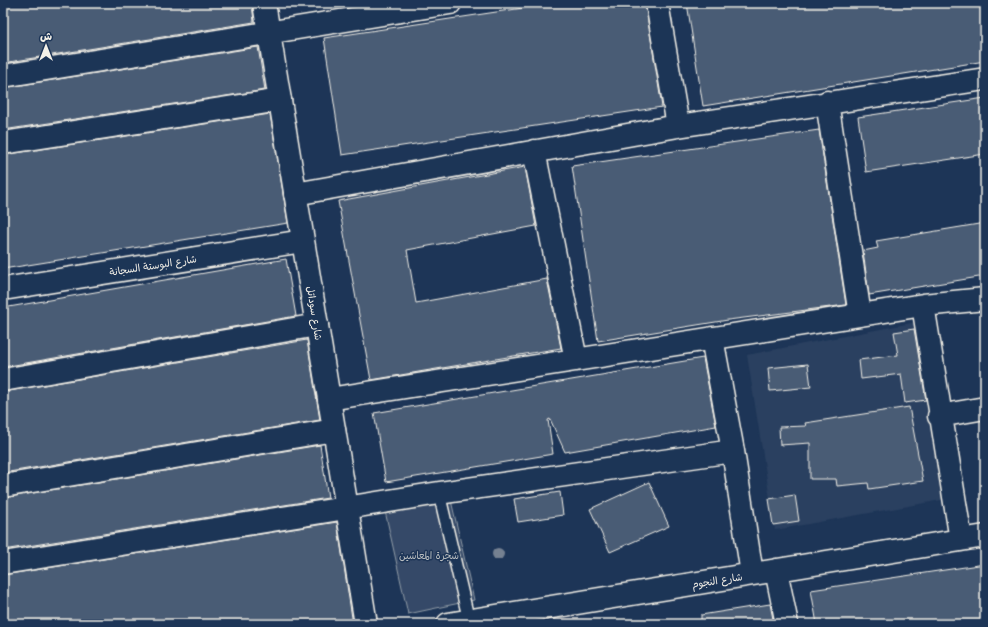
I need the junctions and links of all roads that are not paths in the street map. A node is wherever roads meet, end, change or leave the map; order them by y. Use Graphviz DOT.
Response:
graph roads {
  1 [pos="264,3"];
  2 [pos="450,3"];
  3 [pos="657,3"];
  4 [pos="269,33"];
  5 [pos="3,76"];
  6 [pos="985,79"];
  7 [pos="280,100"];
  8 [pos="827,102"];
  9 [pos="678,126"];
  10 [pos="3,143"];
  11 [pos="534,151"];
  12 [pos="295,194"];
  13 [pos="303,241"];
  14 [pos="3,289"];
  15 [pos="985,299"];
  16 [pos="923,305"];
  17 [pos="860,315"];
  18 [pos="317,325"];
  19 [pos="712,338"];
  20 [pos="576,360"];
  21 [pos="3,380"];
  22 [pos="329,399"];
  23 [pos="985,408"];
  24 [pos="940,416"];
  25 [pos="334,430"];
  26 [pos="733,451"];
  27 [pos="3,486"];
  28 [pos="439,493"];
  29 [pos="347,508"];
  30 [pos="985,536"];
  31 [pos="961,540"];
  32 [pos="3,563"];
  33 [pos="776,570"];
  34 [pos="752,574"];
  35 [pos="469,620"];
  36 [pos="366,624"];
  37 [pos="448,624"];
  38 [pos="787,624"];
  1 -- 4 [label="street, شارع سوداتل"];
  2 -- 4 [label="street"];
  3 -- 9 [label="street"];
  4 -- 5 [label="street"];
  4 -- 7 [label="street, شارع سوداتل"];
  6 -- 8 [label="street"];
  7 -- 10 [label="street"];
  7 -- 12 [label="street, شارع سوداتل"];
  8 -- 9 [label="street"];
  8 -- 17 [label="street"];
  9 -- 11 [label="street"];
  11 -- 12 [label="street"];
  11 -- 20 [label="street"];
  12 -- 13 [label="street, شارع سوداتل"];
  13 -- 14 [label="street, شارع البوستة السجانة"];
  13 -- 18 [label="street, شارع سوداتل"];
  15 -- 16 [label="street"];
  16 -- 17 [label="street"];
  16 -- 24 [label="street"];
  17 -- 19 [label="street"];
  18 -- 21 [label="street"];
  18 -- 22 [label="street, شارع سوداتل"];
  19 -- 20 [label="street"];
  19 -- 26 [label="street"];
  20 -- 22 [label="street"];
  22 -- 25 [label="street, شارع سوداتل"];
  23 -- 24 [label="street"];
  24 -- 31 [label="street"];
  25 -- 27 [label="street"];
  25 -- 29 [label="street, شارع سوداتل"];
  26 -- 28 [label="street"];
  26 -- 34 [label="street"];
  28 -- 29 [label="street"];
  28 -- 35 [label="lane"];
  29 -- 32 [label="street"];
  29 -- 36 [label="street, شارع سوداتل"];
  30 -- 31 [label="street, شارع النجوم"];
  31 -- 33 [label="street, شارع النجوم"];
  33 -- 34 [label="street, شارع النجوم"];
  33 -- 38 [label="street"];
  34 -- 35 [label="street, شارع النجوم"];
  35 -- 37 [label="street, شارع النجوم"];
}
